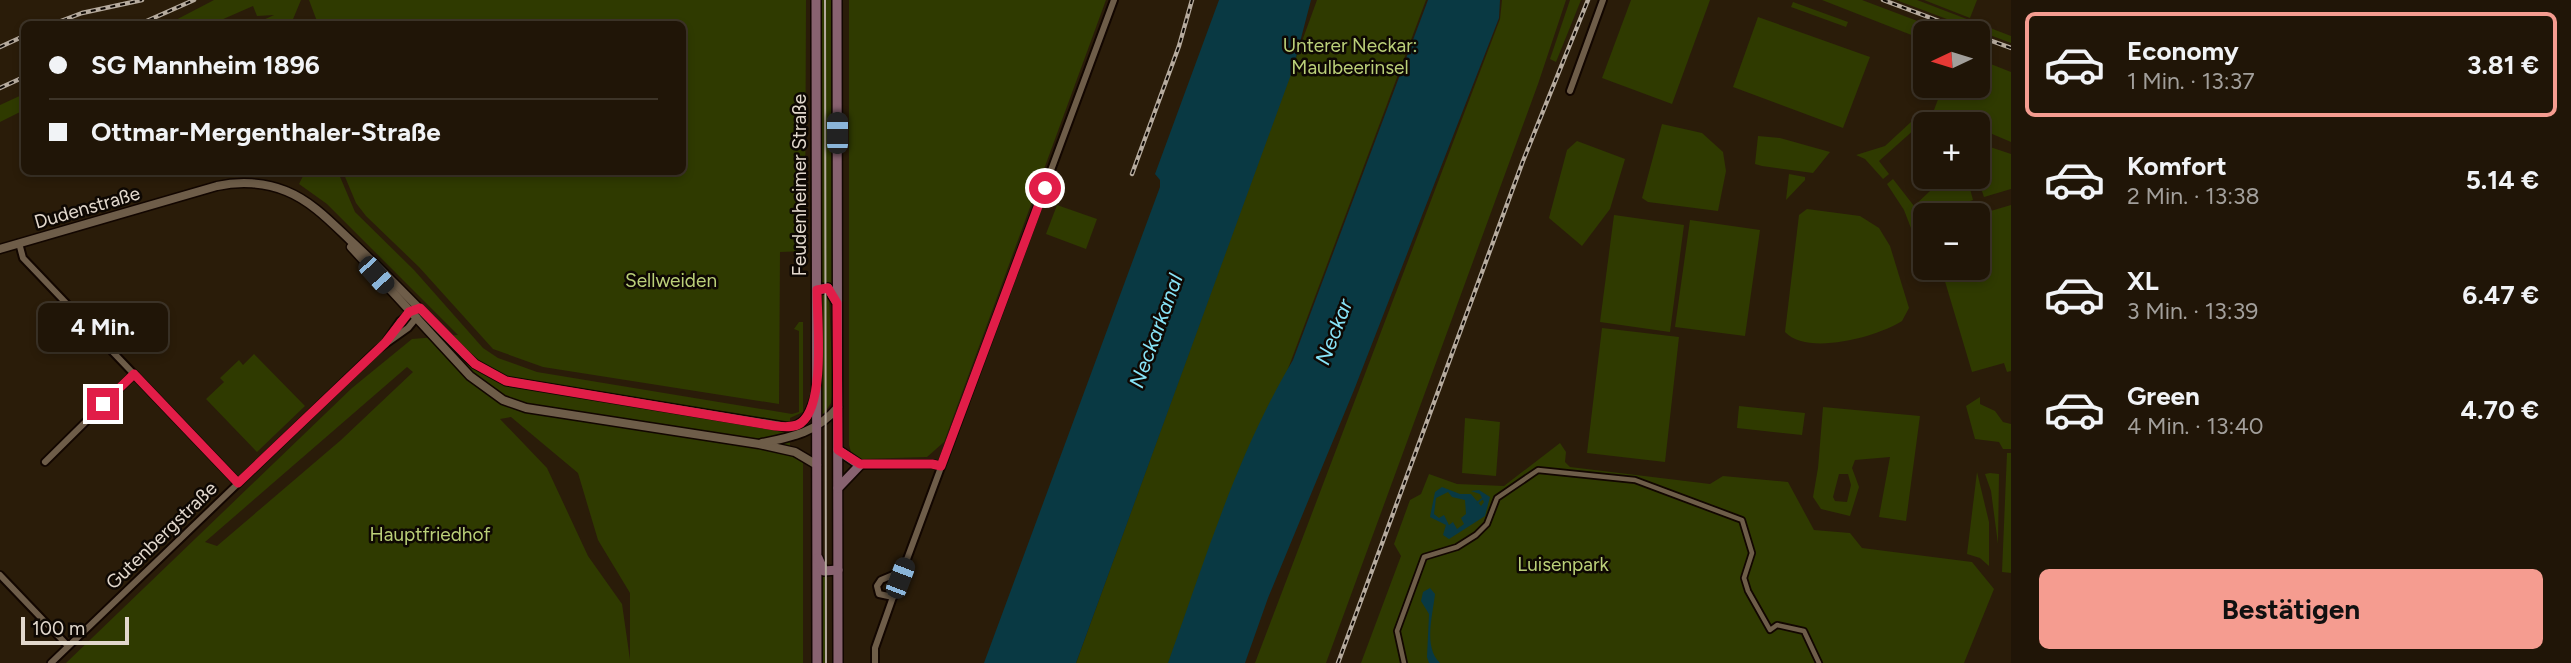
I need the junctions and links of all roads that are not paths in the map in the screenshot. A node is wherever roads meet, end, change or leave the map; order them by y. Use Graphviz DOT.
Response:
graph roads {
  1 [pos="816,0"];
  2 [pos="837,0"];
  3 [pos="1114,0"];
  4 [pos="1603,0"];
  5 [pos="1570,91"];
  6 [pos="336,227"];
  7 [pos="19,243"];
  8 [pos="0,249"];
  9 [pos="817,290"];
  10 [pos="837,303"];
  11 [pos="420,308"];
  12 [pos="409,312"];
  13 [pos="416,320"];
  14 [pos="385,343"];
  15 [pos="134,374"];
  16 [pos="817,391"];
  17 [pos="838,407"];
  18 [pos="817,427"];
  19 [pos="759,444"];
  20 [pos="838,450"];
  21 [pos="45,462"];
  22 [pos="860,464"];
  23 [pos="817,465"];
  24 [pos="941,466"];
  25 [pos="238,483"];
  26 [pos="838,488"];
  27 [pos="817,557"];
  28 [pos="838,570"];
  29 [pos="0,575"];
  30 [pos="900,578"];
  31 [pos="892,597"];
  32 [pos="68,646"];
  33 [pos="51,663"];
  34 [pos="817,663"];
  35 [pos="838,663"];
  36 [pos="875,663"];
  37 [pos="1404,663"];
  38 [pos="1819,663"];
  1 -- 9 [label="main road, Feudenheimer Straße"];
  2 -- 10 [label="main road, Feudenheimer Straße"];
  3 -- 24 [label="street"];
  4 -- 5 [label="street"];
  6 -- 7 [label="street, Dudenstraße"];
  6 -- 11 [label="street, Dudenstraße"];
  6 -- 12 [label="street, Dudenstraße"];
  7 -- 8 [label="street, Dudenstraße"];
  7 -- 15 [label="street"];
  9 -- 10 [label="main road"];
  9 -- 16 [label="main road, Feudenheimer Straße"];
  10 -- 17 [label="main road, Feudenheimer Straße"];
  11 -- 12 [label="street"];
  11 -- 13 [label="street"];
  11 -- 16 [label="street, Dudenstraße"];
  12 -- 13 [label="street, Dudenstraße"];
  12 -- 14 [label="street, Gutenbergstraße"];
  13 -- 14 [label="street, Gutenbergstraße"];
  13 -- 19 [label="street, Dudenstraße"];
  14 -- 25 [label="street, Gutenbergstraße"];
  15 -- 21 [label="street"];
  15 -- 25 [label="street"];
  16 -- 18 [label="main road, Feudenheimer Straße"];
  17 -- 18 [label="street"];
  17 -- 20 [label="main road, Feudenheimer Straße"];
  18 -- 19 [label="street, Dudenstraße"];
  18 -- 23 [label="main road, Feudenheimer Straße"];
  19 -- 23 [label="street, Dudenstraße"];
  20 -- 22 [label="main road"];
  20 -- 26 [label="main road, Feudenheimer Straße"];
  22 -- 24 [label="street"];
  22 -- 26 [label="main road"];
  23 -- 27 [label="main road, Feudenheimer Straße"];
  24 -- 30 [label="street"];
  25 -- 32 [label="street, Gutenbergstraße"];
  26 -- 28 [label="main road, Feudenheimer Straße"];
  27 -- 28 [label="main road"];
  27 -- 34 [label="main road, Feudenheimer Straße"];
  28 -- 35 [label="main road, Feudenheimer Straße"];
  29 -- 32 [label="street"];
  30 -- 31 [label="street"];
  30 -- 31 [label="street"];
  31 -- 36 [label="street"];
  32 -- 33 [label="street, Gutenbergstraße"];
  37 -- 38 [label="street"];
}
